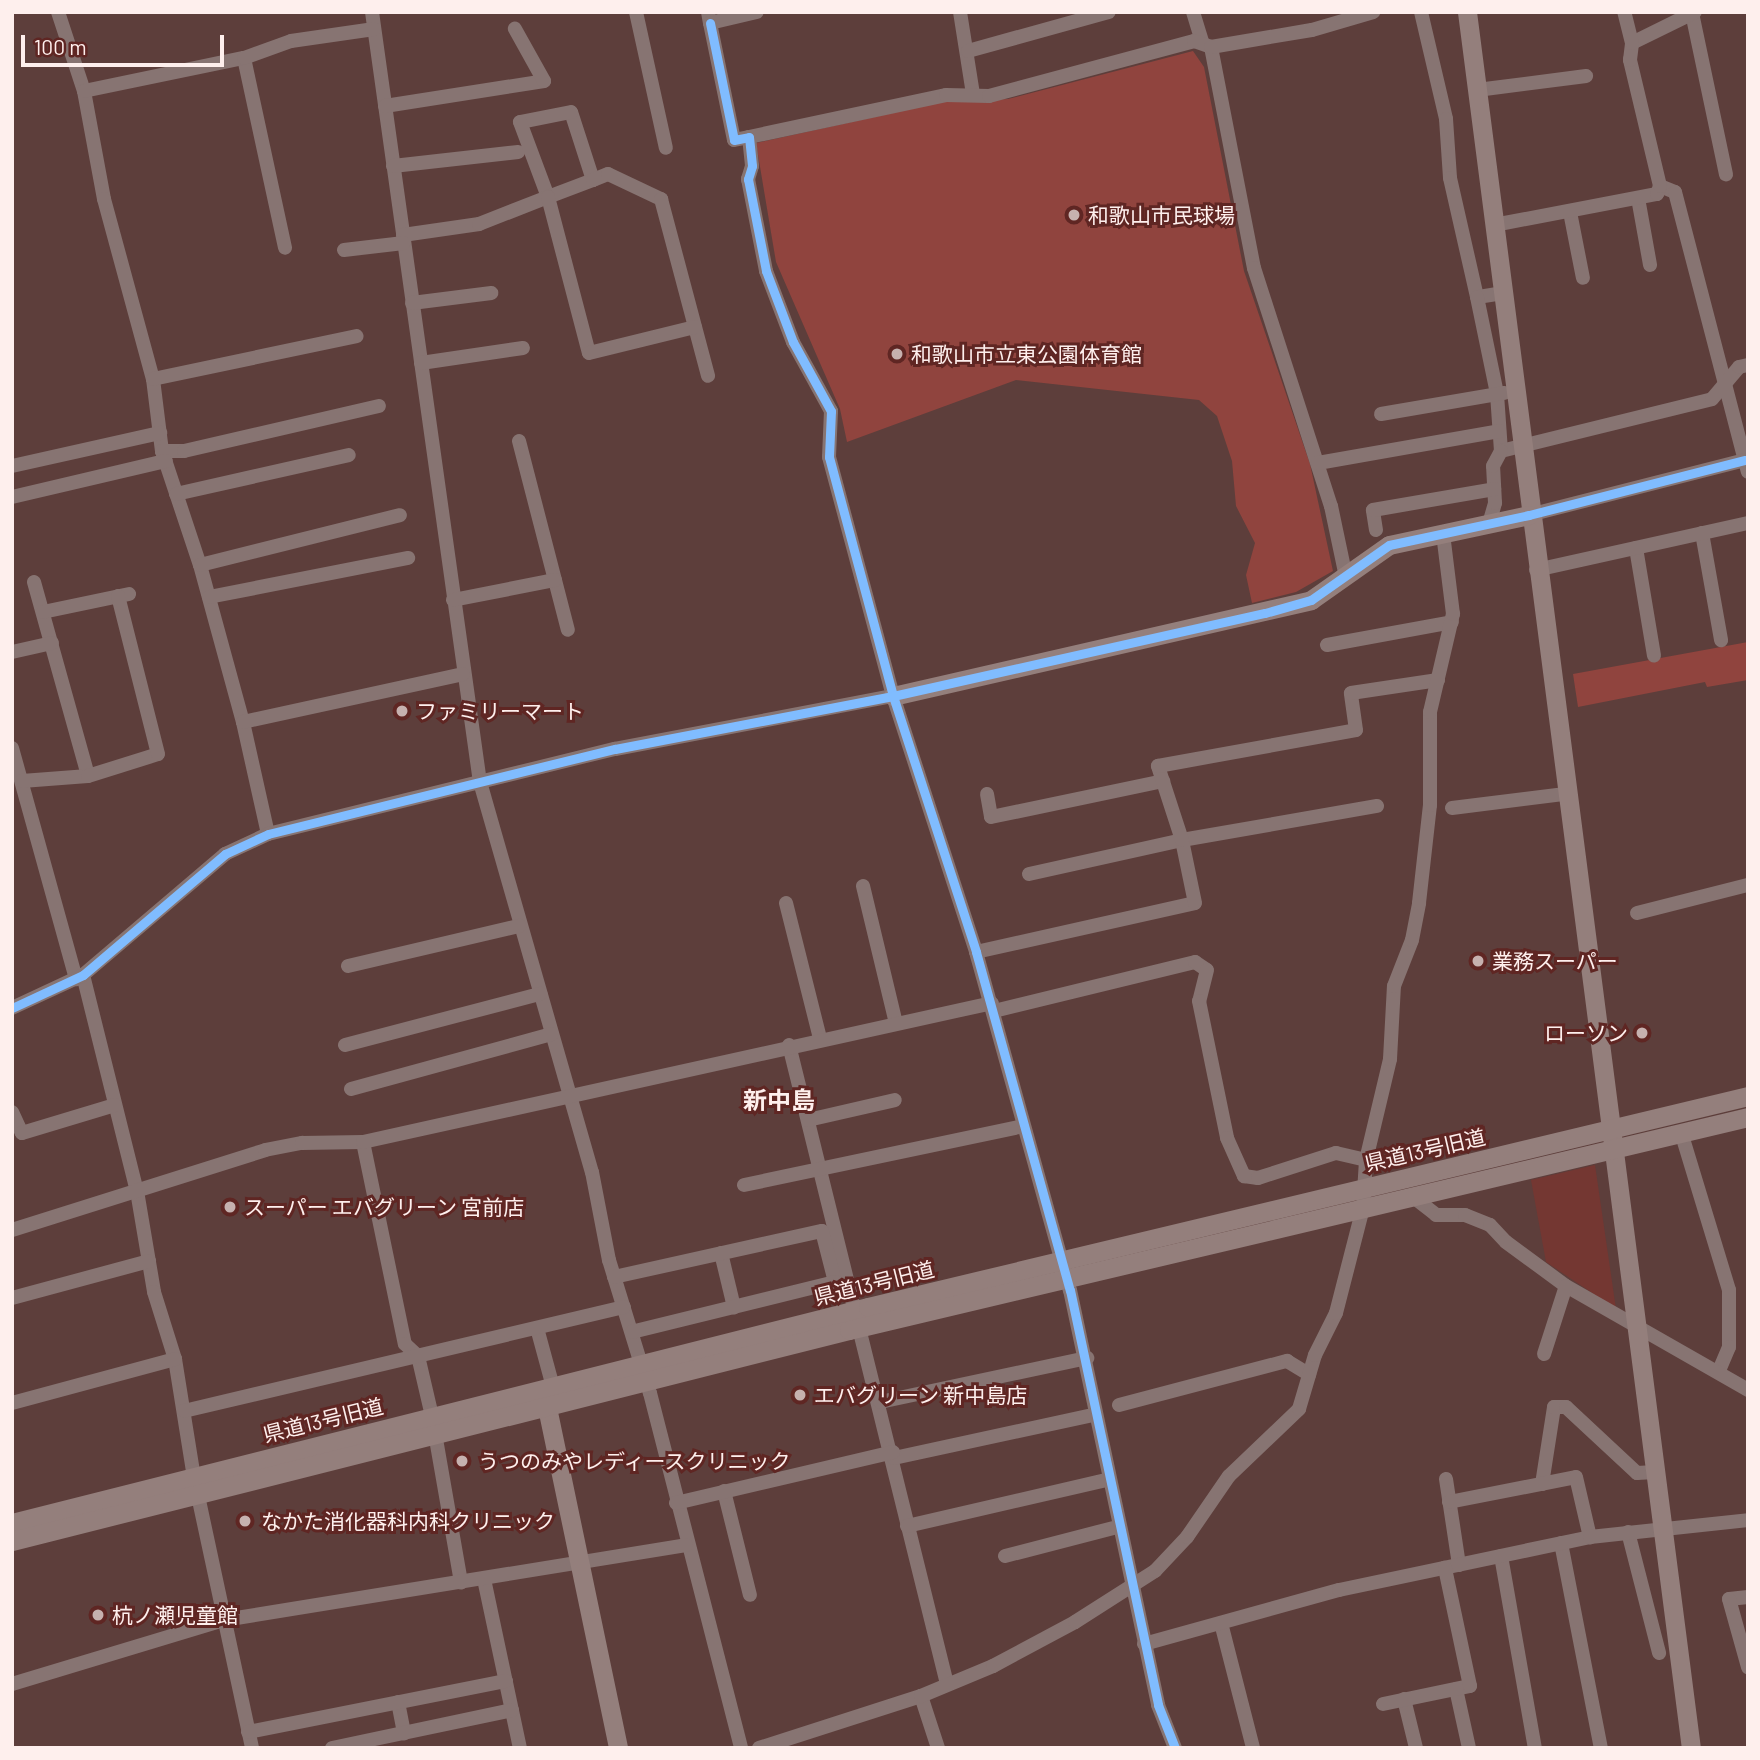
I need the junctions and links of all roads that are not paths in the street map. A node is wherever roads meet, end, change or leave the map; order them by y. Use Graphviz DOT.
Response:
graph roads {
  1 [pos="58,12"];
  2 [pos="372,12"];
  3 [pos="636,12"];
  4 [pos="757,12"];
  5 [pos="960,12"];
  6 [pos="1109,12"];
  7 [pos="1193,12"];
  8 [pos="1373,12"];
  9 [pos="1421,12"];
  10 [pos="1467,12"];
  11 [pos="1623,12"];
  12 [pos="1694,13"];
  13 [pos="709,18"];
  14 [pos="374,29"];
  15 [pos="515,29"];
  16 [pos="1632,43"];
  17 [pos="1207,45"];
  18 [pos="968,51"];
  19 [pos="244,58"];
  20 [pos="1586,76"];
  21 [pos="84,90"];
  22 [pos="1477,90"];
  23 [pos="973,94"];
  24 [pos="385,106"];
  25 [pos="749,137"];
  26 [pos="666,148"];
  27 [pos="518,152"];
  28 [pos="393,166"];
  29 [pos="1726,174"];
  30 [pos="593,180"];
  31 [pos="1660,186"];
  32 [pos="548,197"];
  33 [pos="1638,198"];
  34 [pos="1570,212"];
  35 [pos="1494,225"];
  36 [pos="404,239"];
  37 [pos="285,248"];
  38 [pos="344,250"];
  39 [pos="1650,265"];
  40 [pos="1583,278"];
  41 [pos="491,293"];
  42 [pos="1503,293"];
  43 [pos="1477,297"];
  44 [pos="412,303"];
  45 [pos="695,327"];
  46 [pos="357,336"];
  47 [pos="523,348"];
  48 [pos="421,363"];
  49 [pos="1748,365"];
  50 [pos="708,376"];
  51 [pos="153,379"];
  52 [pos="1726,387"];
  53 [pos="1506,393"];
  54 [pos="379,406"];
  55 [pos="1381,414"];
  56 [pos="1499,430"];
  57 [pos="160,433"];
  58 [pos="1743,434"];
  59 [pos="519,441"];
  60 [pos="1523,446"];
  61 [pos="1500,451"];
  62 [pos="349,455"];
  63 [pos="164,456"];
  64 [pos="1318,463"];
  65 [pos="12,466"];
  66 [pos="1746,466"];
  67 [pos="1494,489"];
  68 [pos="176,494"];
  69 [pos="12,497"];
  70 [pos="400,515"];
  71 [pos="1529,515"];
  72 [pos="1748,523"];
  73 [pos="1489,524"];
  74 [pos="1376,530"];
  75 [pos="1702,533"];
  76 [pos="1443,534"];
  77 [pos="1636,548"];
  78 [pos="408,558"];
  79 [pos="200,565"];
  80 [pos="1536,570"];
  81 [pos="1346,578"];
  82 [pos="555,580"];
  83 [pos="34,582"];
  84 [pos="209,597"];
  85 [pos="453,600"];
  86 [pos="43,612"];
  87 [pos="1452,622"];
  88 [pos="568,630"];
  89 [pos="1721,640"];
  90 [pos="52,643"];
  91 [pos="1327,645"];
  92 [pos="12,652"];
  93 [pos="1654,655"];
  94 [pos="463,674"];
  95 [pos="1438,680"];
  96 [pos="893,695"];
  97 [pos="243,722"];
  98 [pos="12,748"];
  99 [pos="88,776"];
  100 [pos="22,781"];
  101 [pos="1163,781"];
  102 [pos="480,782"];
  103 [pos="987,794"];
  104 [pos="1565,794"];
  105 [pos="1377,806"];
  106 [pos="1451,808"];
  107 [pos="268,834"];
  108 [pos="1182,840"];
  109 [pos="1029,874"];
  110 [pos="1748,885"];
  111 [pos="863,886"];
  112 [pos="786,903"];
  113 [pos="1637,913"];
  114 [pos="519,926"];
  115 [pos="976,952"];
  116 [pos="348,966"];
  117 [pos="79,977"];
  118 [pos="540,994"];
  119 [pos="993,1007"];
  120 [pos="12,1008"];
  121 [pos="896,1023"];
  122 [pos="552,1034"];
  123 [pos="820,1038"];
  124 [pos="345,1045"];
  125 [pos="789,1045"];
  126 [pos="351,1089"];
  127 [pos="568,1096"];
  128 [pos="1748,1096"];
  129 [pos="895,1100"];
  130 [pos="115,1105"];
  131 [pos="12,1112"];
  132 [pos="1748,1117"];
  133 [pos="808,1120"];
  134 [pos="1023,1126"];
  135 [pos="1681,1132"];
  136 [pos="17,1134"];
  137 [pos="1610,1139"];
  138 [pos="363,1142"];
  139 [pos="1366,1160"];
  140 [pos="821,1170"];
  141 [pos="744,1185"];
  142 [pos="1367,1188"];
  143 [pos="137,1191"];
  144 [pos="1412,1196"];
  145 [pos="1363,1208"];
  146 [pos="12,1230"];
  147 [pos="721,1253"];
  148 [pos="149,1261"];
  149 [pos="1064,1270"];
  150 [pos="614,1277"];
  151 [pos="1566,1286"];
  152 [pos="12,1298"];
  153 [pos="624,1307"];
  154 [pos="734,1307"];
  155 [pos="860,1319"];
  156 [pos="537,1328"];
  157 [pos="1637,1329"];
  158 [pos="632,1332"];
  159 [pos="1544,1354"];
  160 [pos="418,1356"];
  161 [pos="1087,1358"];
  162 [pos="175,1359"];
  163 [pos="1719,1371"];
  164 [pos="644,1373"];
  165 [pos="1309,1374"];
  166 [pos="1748,1390"];
  167 [pos="547,1394"];
  168 [pos="880,1402"];
  169 [pos="12,1403"];
  170 [pos="1119,1405"];
  171 [pos="184,1411"];
  172 [pos="1093,1415"];
  173 [pos="434,1425"];
  174 [pos="894,1455"];
  175 [pos="1655,1472"];
  176 [pos="1446,1479"];
  177 [pos="1107,1480"];
  178 [pos="1542,1483"];
  179 [pos="196,1486"];
  180 [pos="724,1491"];
  181 [pos="1449,1502"];
  182 [pos="676,1503"];
  183 [pos="1748,1520"];
  184 [pos="12,1523"];
  185 [pos="906,1526"];
  186 [pos="1117,1527"];
  187 [pos="1662,1528"];
  188 [pos="1628,1532"];
  189 [pos="1590,1537"];
  190 [pos="12,1541"];
  191 [pos="1561,1543"];
  192 [pos="686,1545"];
  193 [pos="1005,1556"];
  194 [pos="1501,1556"];
  195 [pos="577,1562"];
  196 [pos="1452,1566"];
  197 [pos="484,1579"];
  198 [pos="461,1583"];
  199 [pos="1132,1585"];
  200 [pos="750,1595"];
  201 [pos="1748,1597"];
  202 [pos="224,1620"];
  203 [pos="1220,1623"];
  204 [pos="1144,1644"];
  205 [pos="1659,1653"];
  206 [pos="1748,1667"];
  207 [pos="506,1681"];
  208 [pos="12,1684"];
  209 [pos="947,1684"];
  210 [pos="1456,1689"];
  211 [pos="921,1696"];
  212 [pos="1404,1699"];
  213 [pos="398,1702"];
  214 [pos="1383,1704"];
  215 [pos="512,1710"];
  216 [pos="248,1732"];
  217 [pos="404,1733"];
  218 [pos="252,1748"];
  219 [pos="331,1748"];
  220 [pos="520,1748"];
  221 [pos="618,1748"];
  222 [pos="741,1748"];
  223 [pos="759,1748"];
  224 [pos="938,1748"];
  225 [pos="1175,1748"];
  226 [pos="1253,1748"];
  227 [pos="1416,1748"];
  228 [pos="1469,1748"];
  229 [pos="1535,1748"];
  230 [pos="1601,1748"];
  231 [pos="1690,1748"];
  1 -- 21 [label="street"];
  2 -- 14 [label="street"];
  3 -- 26 [label="street"];
  4 -- 13 [label="street"];
  5 -- 18 [label="street"];
  6 -- 18 [label="street"];
  7 -- 17 [label="street"];
  8 -- 17 [label="street"];
  9 -- 43 [label="street"];
  10 -- 22 [label="street"];
  11 -- 16 [label="street"];
  12 -- 16 [label="street"];
  12 -- 29 [label="street"];
  13 -- 25 [label="street"];
  14 -- 19 [label="street"];
  14 -- 24 [label="street"];
  15 -- 24 [label="street"];
  16 -- 31 [label="street"];
  17 -- 23 [label="street"];
  17 -- 64 [label="street"];
  18 -- 23 [label="street"];
  19 -- 21 [label="street"];
  19 -- 37 [label="street"];
  20 -- 22 [label="street"];
  21 -- 51 [label="street"];
  22 -- 35 [label="street"];
  23 -- 25 [label="street"];
  24 -- 28 [label="street"];
  25 -- 96 [label="street"];
  27 -- 28 [label="street"];
  28 -- 36 [label="street"];
  30 -- 32 [label="street"];
  30 -- 32 [label="street"];
  30 -- 45 [label="street"];
  31 -- 33 [label="street"];
  31 -- 52 [label="street"];
  32 -- 36 [label="street"];
  32 -- 45 [label="street"];
  33 -- 34 [label="street"];
  33 -- 39 [label="street"];
  34 -- 35 [label="street"];
  34 -- 40 [label="street"];
  35 -- 42 [label="street"];
  36 -- 38 [label="street"];
  36 -- 44 [label="street"];
  41 -- 44 [label="street"];
  42 -- 43 [label="street"];
  42 -- 53 [label="street"];
  43 -- 53 [label="street"];
  44 -- 48 [label="street"];
  45 -- 50 [label="street"];
  46 -- 51 [label="street"];
  47 -- 48 [label="street"];
  48 -- 85 [label="street"];
  49 -- 52 [label="street"];
  51 -- 57 [label="street"];
  52 -- 58 [label="street"];
  52 -- 60 [label="street"];
  53 -- 55 [label="street"];
  53 -- 56 [label="street"];
  53 -- 60 [label="street"];
  54 -- 63 [label="street"];
  56 -- 61 [label="street"];
  56 -- 64 [label="street"];
  57 -- 63 [label="street"];
  57 -- 65 [label="street"];
  58 -- 66 [label="street"];
  59 -- 82 [label="street"];
  60 -- 61 [label="street"];
  60 -- 71 [label="street"];
  61 -- 67 [label="street"];
  62 -- 68 [label="street"];
  63 -- 68 [label="street"];
  63 -- 69 [label="street"];
  64 -- 81 [label="street"];
  66 -- 71 [label="street"];
  67 -- 73 [label="street"];
  67 -- 74 [label="street"];
  68 -- 79 [label="street"];
  70 -- 79 [label="street"];
  71 -- 73 [label="street"];
  71 -- 80 [label="street"];
  72 -- 75 [label="street"];
  73 -- 76 [label="street"];
  75 -- 77 [label="street"];
  75 -- 89 [label="street"];
  76 -- 81 [label="street"];
  76 -- 87 [label="street"];
  77 -- 80 [label="street"];
  77 -- 93 [label="street"];
  78 -- 84 [label="street"];
  79 -- 84 [label="street"];
  80 -- 104 [label="street"];
  81 -- 96 [label="street"];
  82 -- 85 [label="street"];
  82 -- 88 [label="street"];
  83 -- 86 [label="street"];
  84 -- 97 [label="street"];
  85 -- 94 [label="street"];
  86 -- 90 [label="street"];
  86 -- 99 [label="street"];
  87 -- 91 [label="street"];
  87 -- 95 [label="street"];
  90 -- 92 [label="street"];
  90 -- 99 [label="street"];
  94 -- 97 [label="street"];
  94 -- 102 [label="street"];
  95 -- 101 [label="street"];
  95 -- 139 [label="street"];
  96 -- 102 [label="street"];
  96 -- 115 [label="street"];
  97 -- 107 [label="street"];
  98 -- 100 [label="street"];
  99 -- 100 [label="street"];
  100 -- 117 [label="street"];
  101 -- 103 [label="street"];
  101 -- 108 [label="street"];
  102 -- 107 [label="street"];
  102 -- 114 [label="street"];
  104 -- 106 [label="street"];
  104 -- 137 [label="street"];
  105 -- 108 [label="street"];
  107 -- 117 [label="street"];
  108 -- 109 [label="street"];
  108 -- 115 [label="street"];
  110 -- 113 [label="street"];
  111 -- 121 [label="street"];
  112 -- 123 [label="street"];
  114 -- 116 [label="street"];
  114 -- 118 [label="street"];
  115 -- 119 [label="street"];
  117 -- 120 [label="street"];
  117 -- 130 [label="street"];
  118 -- 122 [label="street"];
  118 -- 124 [label="street"];
  119 -- 121 [label="street"];
  119 -- 134 [label="street"];
  119 -- 139 [label="street"];
  121 -- 123 [label="street"];
  122 -- 126 [label="street"];
  122 -- 127 [label="street"];
  123 -- 125 [label="street"];
  125 -- 127 [label="street"];
  125 -- 133 [label="street"];
  127 -- 138 [label="street"];
  127 -- 150 [label="street"];
  128 -- 137 [label="street, 県道13号旧道"];
  129 -- 133 [label="street"];
  130 -- 136 [label="street"];
  130 -- 143 [label="street"];
  131 -- 136 [label="street"];
  132 -- 135 [label="street, 県道13号旧道"];
  133 -- 140 [label="street"];
  134 -- 140 [label="street"];
  134 -- 149 [label="street"];
  135 -- 137 [label="street, 県道13号旧道"];
  135 -- 163 [label="street"];
  137 -- 142 [label="street, 県道13号旧道"];
  137 -- 144 [label="street, 県道13号旧道"];
  137 -- 157 [label="street"];
  138 -- 143 [label="street"];
  138 -- 160 [label="street"];
  139 -- 142 [label="street"];
  140 -- 141 [label="street"];
  140 -- 155 [label="street"];
  142 -- 145 [label="street"];
  142 -- 149 [label="street, 県道13号旧道"];
  143 -- 146 [label="street"];
  143 -- 148 [label="street"];
  144 -- 145 [label="street, 県道13号旧道"];
  144 -- 151 [label="street"];
  145 -- 149 [label="street, 県道13号旧道"];
  145 -- 165 [label="street"];
  147 -- 150 [label="street"];
  147 -- 154 [label="street"];
  147 -- 154 [label="street"];
  148 -- 152 [label="street"];
  148 -- 162 [label="street"];
  149 -- 155 [label="street, 県道13号旧道"];
  149 -- 161 [label="street"];
  150 -- 153 [label="street"];
  151 -- 157 [label="street"];
  151 -- 159 [label="street"];
  153 -- 156 [label="street"];
  153 -- 158 [label="street"];
  154 -- 158 [label="street"];
  155 -- 164 [label="street, 県道13号旧道"];
  155 -- 168 [label="street"];
  156 -- 160 [label="street"];
  156 -- 167 [label="street"];
  157 -- 163 [label="street"];
  157 -- 175 [label="street"];
  158 -- 164 [label="street"];
  160 -- 171 [label="street"];
  160 -- 173 [label="street"];
  161 -- 168 [label="street"];
  161 -- 172 [label="street"];
  162 -- 169 [label="street"];
  162 -- 171 [label="street"];
  163 -- 166 [label="street"];
  164 -- 167 [label="street, 県道13号旧道"];
  164 -- 182 [label="street"];
  165 -- 170 [label="street"];
  165 -- 199 [label="street"];
  167 -- 173 [label="street, 県道13号旧道"];
  167 -- 195 [label="street"];
  168 -- 174 [label="street"];
  171 -- 179 [label="street"];
  172 -- 174 [label="street"];
  172 -- 177 [label="street"];
  173 -- 179 [label="street, 県道13号旧道"];
  173 -- 198 [label="street"];
  174 -- 180 [label="street"];
  174 -- 185 [label="street"];
  175 -- 178 [label="street"];
  175 -- 187 [label="street"];
  176 -- 181 [label="street"];
  177 -- 185 [label="street"];
  177 -- 186 [label="street"];
  178 -- 181 [label="street"];
  178 -- 189 [label="street"];
  179 -- 184 [label="street, 県道13号旧道"];
  179 -- 190 [label="street, 県道13号旧道"];
  179 -- 202 [label="street"];
  180 -- 182 [label="street"];
  180 -- 200 [label="street"];
  181 -- 196 [label="street"];
  182 -- 192 [label="street"];
  183 -- 187 [label="street"];
  185 -- 209 [label="street"];
  186 -- 193 [label="street"];
  186 -- 199 [label="street"];
  187 -- 188 [label="street"];
  187 -- 231 [label="street"];
  188 -- 189 [label="street"];
  188 -- 205 [label="street"];
  189 -- 191 [label="street"];
  191 -- 194 [label="street"];
  191 -- 230 [label="street"];
  192 -- 195 [label="street"];
  192 -- 222 [label="street"];
  194 -- 196 [label="street"];
  194 -- 229 [label="street"];
  195 -- 197 [label="street"];
  195 -- 221 [label="street"];
  196 -- 203 [label="street"];
  196 -- 210 [label="street"];
  197 -- 198 [label="street"];
  197 -- 207 [label="street"];
  198 -- 202 [label="street"];
  199 -- 204 [label="street"];
  199 -- 209 [label="street"];
  201 -- 206 [label="street"];
  202 -- 208 [label="street"];
  202 -- 216 [label="street"];
  203 -- 204 [label="street"];
  203 -- 226 [label="street"];
  204 -- 225 [label="street"];
  207 -- 213 [label="street"];
  207 -- 215 [label="street"];
  209 -- 211 [label="street"];
  210 -- 212 [label="street"];
  210 -- 228 [label="street"];
  211 -- 223 [label="street"];
  211 -- 224 [label="street"];
  212 -- 214 [label="street"];
  212 -- 227 [label="street"];
  213 -- 216 [label="street"];
  213 -- 217 [label="street"];
  215 -- 217 [label="street"];
  215 -- 220 [label="street"];
  216 -- 218 [label="street"];
  217 -- 219 [label="street"];
}
